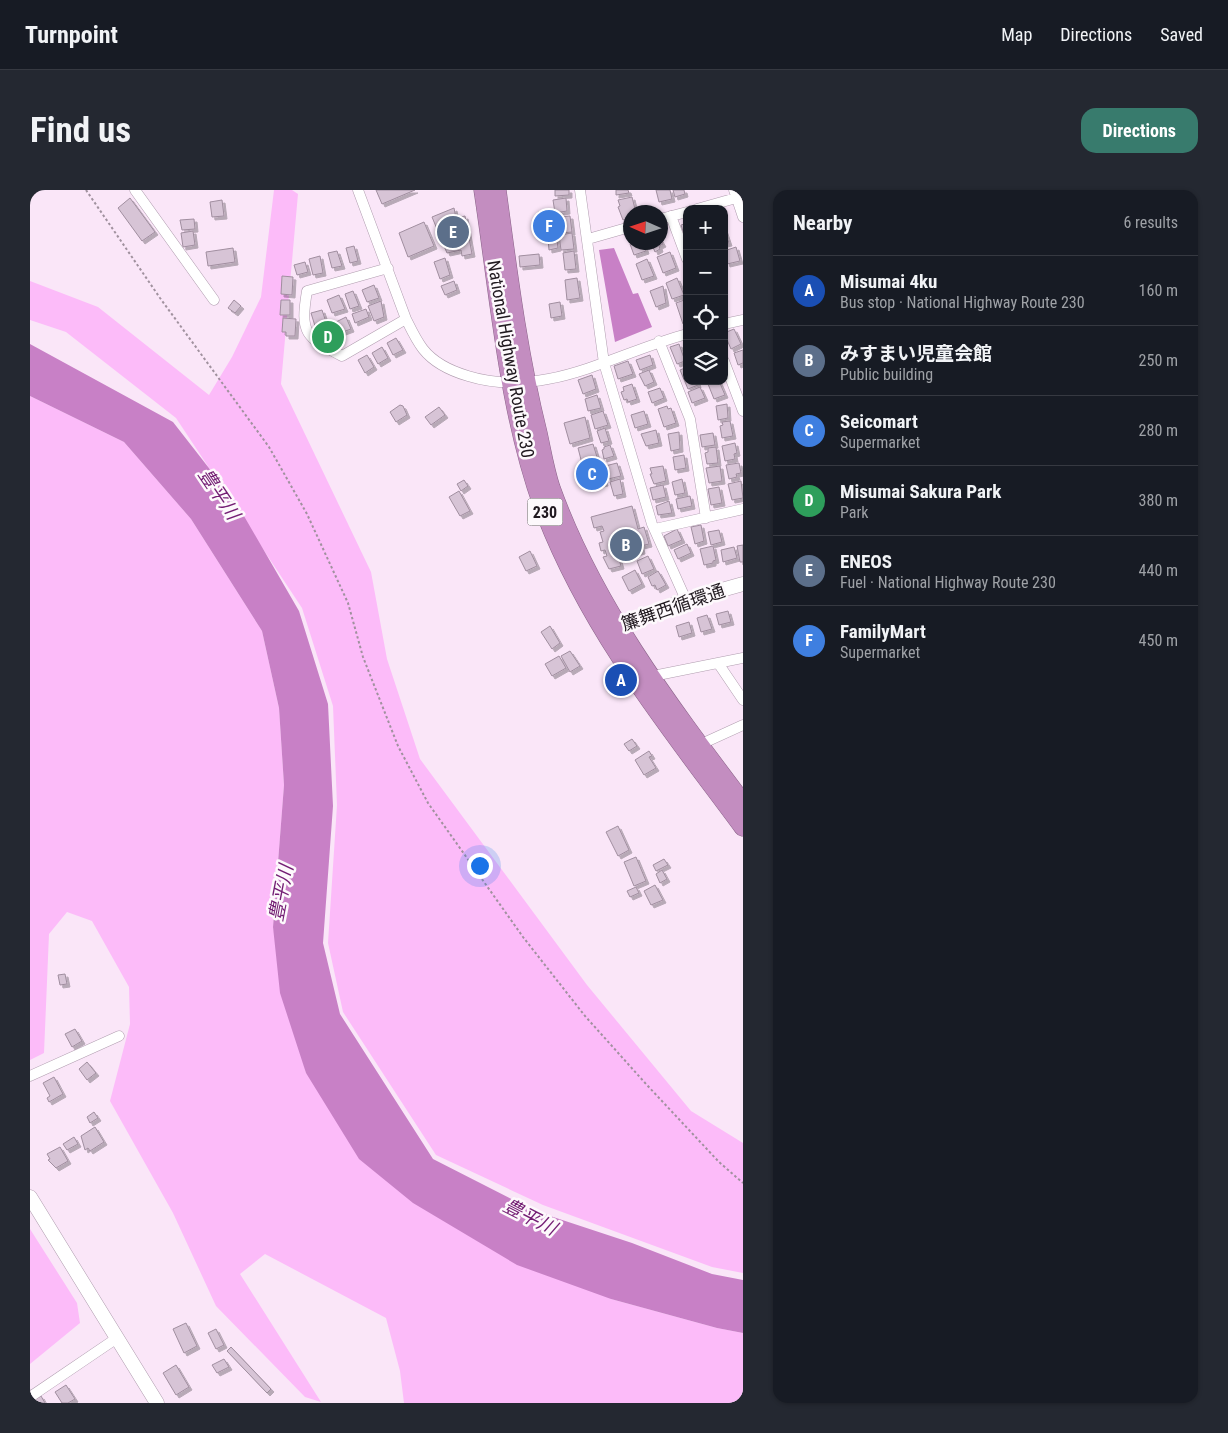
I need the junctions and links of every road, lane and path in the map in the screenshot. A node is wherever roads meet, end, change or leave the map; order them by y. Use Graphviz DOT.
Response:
graph roads {
  1 [pos="86,190"];
  2 [pos="135,190"];
  3 [pos="358,190"];
  4 [pos="483,190"];
  5 [pos="497,190"];
  6 [pos="580,190"];
  7 [pos="738,195"];
  8 [pos="709,205"];
  9 [pos="683,213"];
  10 [pos="671,216"];
  11 [pos="668,217"];
  12 [pos="743,218"];
  13 [pos="623,229"];
  14 [pos="588,239"];
  15 [pos="684,250"];
  16 [pos="388,268"];
  17 [pos="214,300"];
  18 [pos="406,320"];
  19 [pos="743,320"];
  20 [pos="728,323"];
  21 [pos="683,335"];
  22 [pos="659,341"];
  23 [pos="604,363"];
  24 [pos="728,372"];
  25 [pos="519,384"];
  26 [pos="743,411"];
  27 [pos="743,509"];
  28 [pos="706,518"];
  29 [pos="655,529"];
  30 [pos="743,584"];
  31 [pos="686,600"];
  32 [pos="610,629"];
  33 [pos="743,658"];
  34 [pos="718,663"];
  35 [pos="643,678"];
  36 [pos="743,700"];
  37 [pos="743,725"];
  38 [pos="693,748"];
  39 [pos="739,807"];
  40 [pos="743,827"];
  41 [pos="119,1036"];
  42 [pos="30,1076"];
  43 [pos="743,1183"];
  44 [pos="30,1197"];
  45 [pos="117,1338"];
  46 [pos="30,1397"];
  47 [pos="157,1403"];
  1 -- 43 [label="path"];
  2 -- 17 [label="street"];
  3 -- 16 [label="street"];
  4 -- 25 [label="highway, National Highway Route 230 / 230"];
  5 -- 25 [label="highway, National Highway Route 230 / 230"];
  6 -- 14 [label="street"];
  7 -- 8 [label="street"];
  7 -- 12 [label="street"];
  9 -- 10 [label="street"];
  10 -- 11 [label="street"];
  10 -- 15 [label="street"];
  13 -- 14 [label="street"];
  14 -- 23 [label="street"];
  16 -- 18 [label="street"];
  16 -- 18 [label="street"];
  18 -- 25 [label="street"];
  19 -- 20 [label="street"];
  21 -- 22 [label="street"];
  22 -- 23 [label="street"];
  22 -- 28 [label="street"];
  23 -- 25 [label="street"];
  23 -- 29 [label="street"];
  24 -- 26 [label="street"];
  25 -- 32 [label="highway, National Highway Route 230 / 230"];
  27 -- 28 [label="street"];
  28 -- 29 [label="street"];
  29 -- 31 [label="street"];
  30 -- 31 [label="street, 簾舞西循環通"];
  31 -- 32 [label="street, 簾舞西循環通"];
  32 -- 35 [label="highway, National Highway Route 230 / 230"];
  33 -- 34 [label="street"];
  34 -- 35 [label="street"];
  34 -- 36 [label="street"];
  35 -- 38 [label="highway, National Highway Route 230 / 230"];
  37 -- 38 [label="street"];
  38 -- 39 [label="highway, National Highway Route 230 / 230"];
  39 -- 40 [label="highway, National Highway Route 230 / 230"];
  41 -- 42 [label="street"];
  44 -- 45 [label="street"];
  45 -- 46 [label="street"];
  45 -- 47 [label="street"];
}
